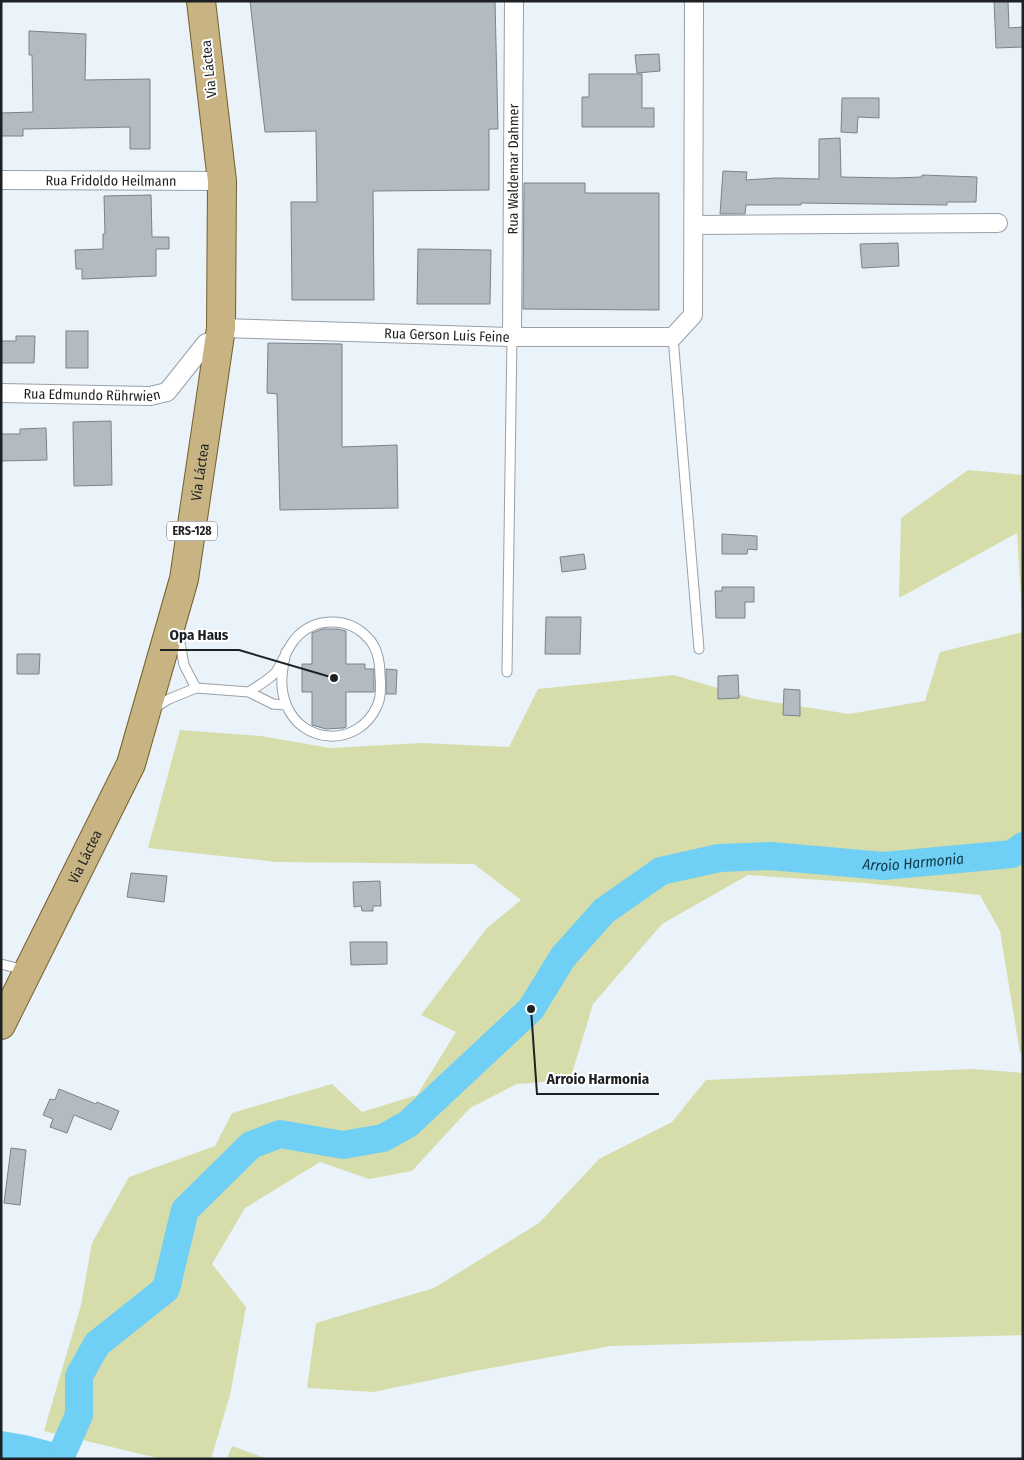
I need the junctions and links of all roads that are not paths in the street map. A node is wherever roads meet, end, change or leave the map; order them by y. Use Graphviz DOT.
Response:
graph roads {
  1 [pos="201,1"];
  2 [pos="514,1"];
  3 [pos="694,1"];
  4 [pos="1,180"];
  5 [pos="222,181"];
  6 [pos="998,223"];
  7 [pos="694,225"];
  8 [pos="220,334"];
  9 [pos="512,337"];
  10 [pos="673,338"];
  11 [pos="1,393"];
  12 [pos="172,627"];
  13 [pos="699,648"];
  14 [pos="286,652"];
  15 [pos="507,672"];
  16 [pos="196,688"];
  17 [pos="249,692"];
  18 [pos="286,706"];
  19 [pos="147,713"];
  20 [pos="1,964"];
  21 [pos="28,971"];
  22 [pos="1,1025"];
  1 -- 5 [label="main road, Via Láctea / ERS-128"];
  2 -- 9 [label="street, Rua Waldemar Dahmer"];
  3 -- 7 [label="street"];
  4 -- 5 [label="street, Rua Fridoldo Heilmann"];
  5 -- 8 [label="main road, Via Láctea / ERS-128"];
  6 -- 7 [label="street"];
  7 -- 10 [label="street"];
  8 -- 9 [label="street, Rua Gerson Luis Feine"];
  8 -- 11 [label="street, Rua Edmundo Rührwien"];
  8 -- 12 [label="main road, Via Láctea / ERS-128"];
  9 -- 10 [label="street, Rua Gerson Luis Feine"];
  9 -- 15 [label="lane"];
  10 -- 13 [label="lane"];
  12 -- 16 [label="lane"];
  12 -- 19 [label="main road, Via Láctea / ERS-128"];
  14 -- 17 [label="lane"];
  14 -- 18 [label="lane"];
  14 -- 18 [label="lane"];
  16 -- 17 [label="lane"];
  16 -- 19 [label="lane"];
  17 -- 18 [label="lane"];
  19 -- 21 [label="main road, Via Láctea / ERS-128"];
  20 -- 21 [label="lane"];
  21 -- 22 [label="main road, Via Láctea / ERS-128"];
}
